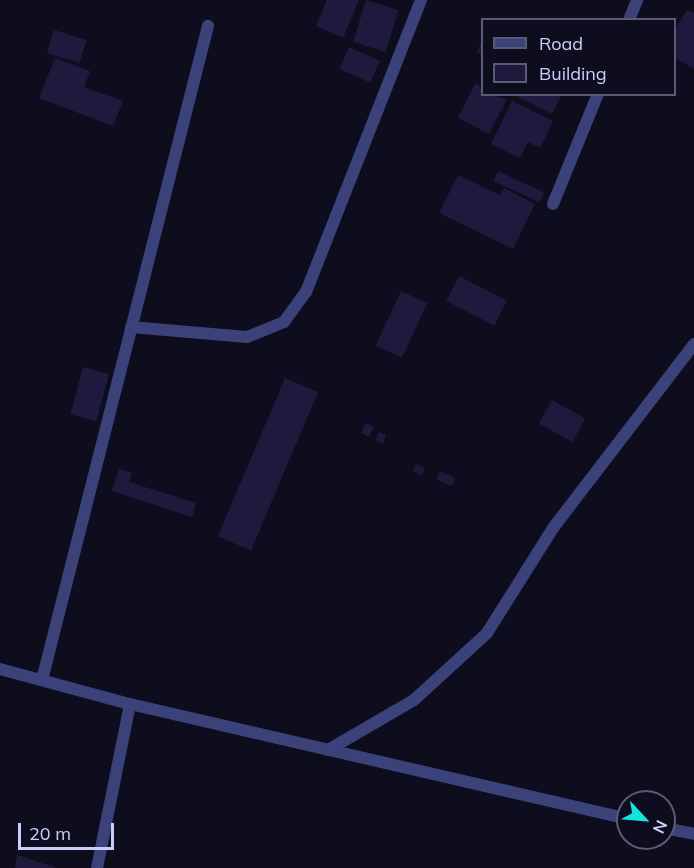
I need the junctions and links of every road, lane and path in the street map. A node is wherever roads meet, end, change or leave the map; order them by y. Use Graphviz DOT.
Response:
graph roads {
  1 [pos="421,0"];
  2 [pos="637,0"];
  3 [pos="630,18"];
  4 [pos="208,26"];
  5 [pos="597,96"];
  6 [pos="553,204"];
  7 [pos="131,327"];
  8 [pos="694,344"];
  9 [pos="0,669"];
  10 [pos="42,680"];
  11 [pos="130,704"];
  12 [pos="328,750"];
  13 [pos="616,816"];
  14 [pos="676,830"];
  15 [pos="694,834"];
  16 [pos="97,868"];
  1 -- 7 [label="street"];
  2 -- 3 [label="street"];
  4 -- 7 [label="street"];
  5 -- 6 [label="street"];
  7 -- 10 [label="street"];
  8 -- 12 [label="street"];
  9 -- 10 [label="street"];
  10 -- 11 [label="street"];
  11 -- 12 [label="street"];
  11 -- 16 [label="street"];
  12 -- 13 [label="street"];
  14 -- 15 [label="street"];
}
